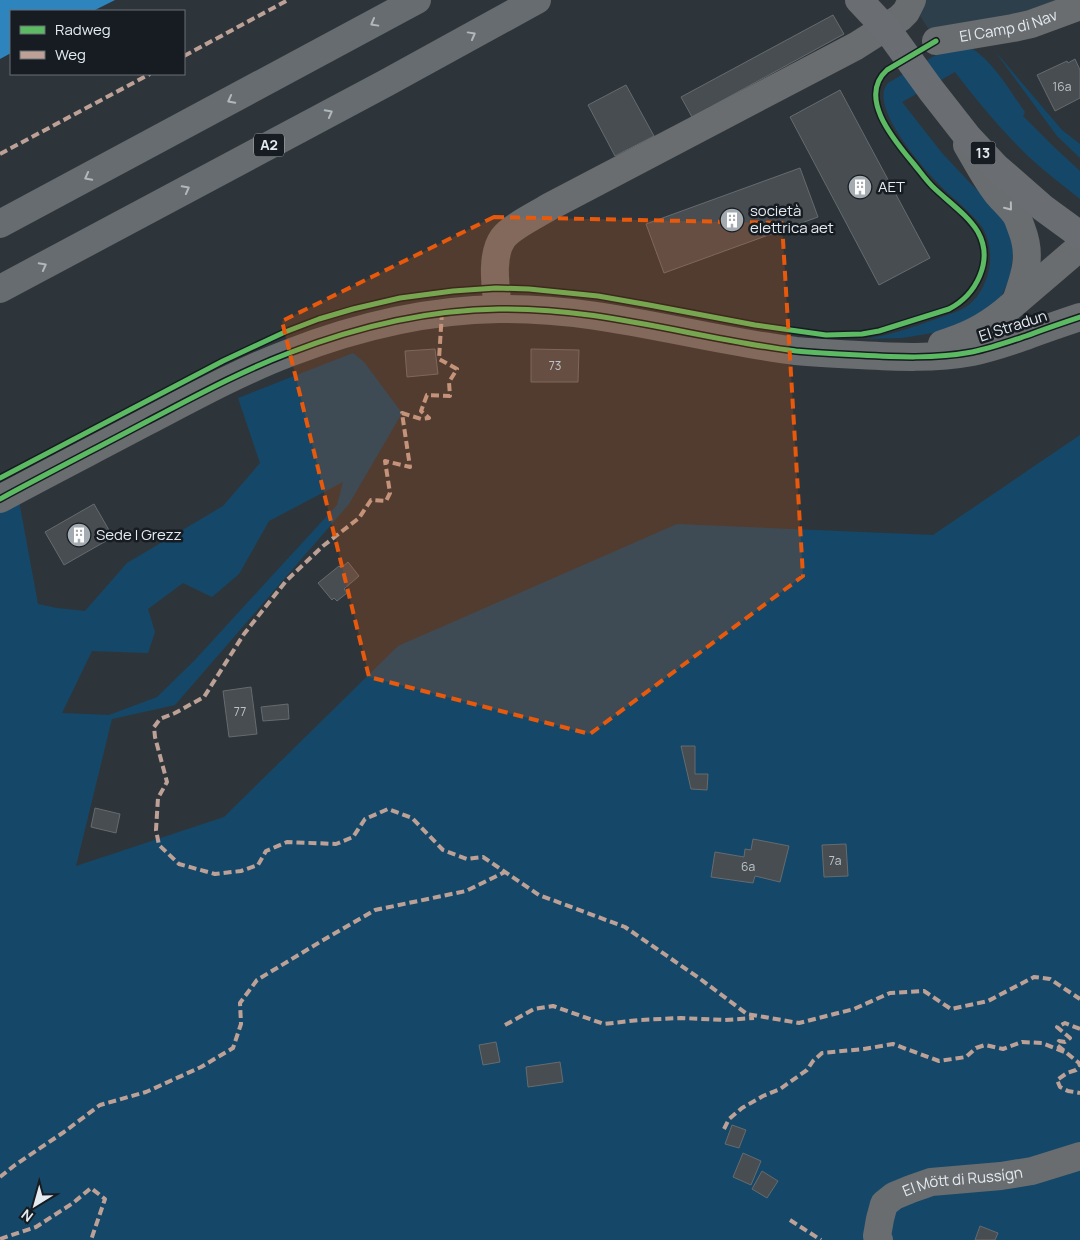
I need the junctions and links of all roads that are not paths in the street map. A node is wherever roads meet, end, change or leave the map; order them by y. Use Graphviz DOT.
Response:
graph roads {
  1 [pos="417,0"];
  2 [pos="537,0"];
  3 [pos="859,0"];
  4 [pos="876,0"];
  5 [pos="912,0"];
  6 [pos="1080,6"];
  7 [pos="889,32"];
  8 [pos="936,40"];
  9 [pos="938,99"];
  10 [pos="0,224"];
  11 [pos="1080,235"];
  12 [pos="1080,247"];
  13 [pos="0,289"];
  14 [pos="1080,296"];
  15 [pos="1016,301"];
  16 [pos="498,309"];
  17 [pos="1080,317"];
  18 [pos="1028,335"];
  19 [pos="893,357"];
  20 [pos="0,499"];
  21 [pos="1080,1156"];
  22 [pos="879,1240"];
  1 -- 10 [label="highway, one-way"];
  13 -- 2 [label="highway, A2, one-way"];
  3 -- 7 [label="main road, 13, bridge"];
  4 -- 7 [label="main road, 13"];
  5 -- 16 [label="street"];
  6 -- 8 [label="street, El Camp di Nav"];
  7 -- 9 [label="main road, 13"];
  9 -- 11 [label="main road, 13"];
  9 -- 15 [label="street, El Stradun, one-way"];
  12 -- 15 [label="street, El Stradun"];
  14 -- 18 [label="street, El Stradun"];
  15 -- 19 [label="street, El Stradun"];
  16 -- 19 [label="street"];
  16 -- 20 [label="street"];
  17 -- 18 [label="street, El Stradun"];
  18 -- 19 [label="street, El Stradun"];
  21 -- 22 [label="street, El Mött di Russígn"];
}
